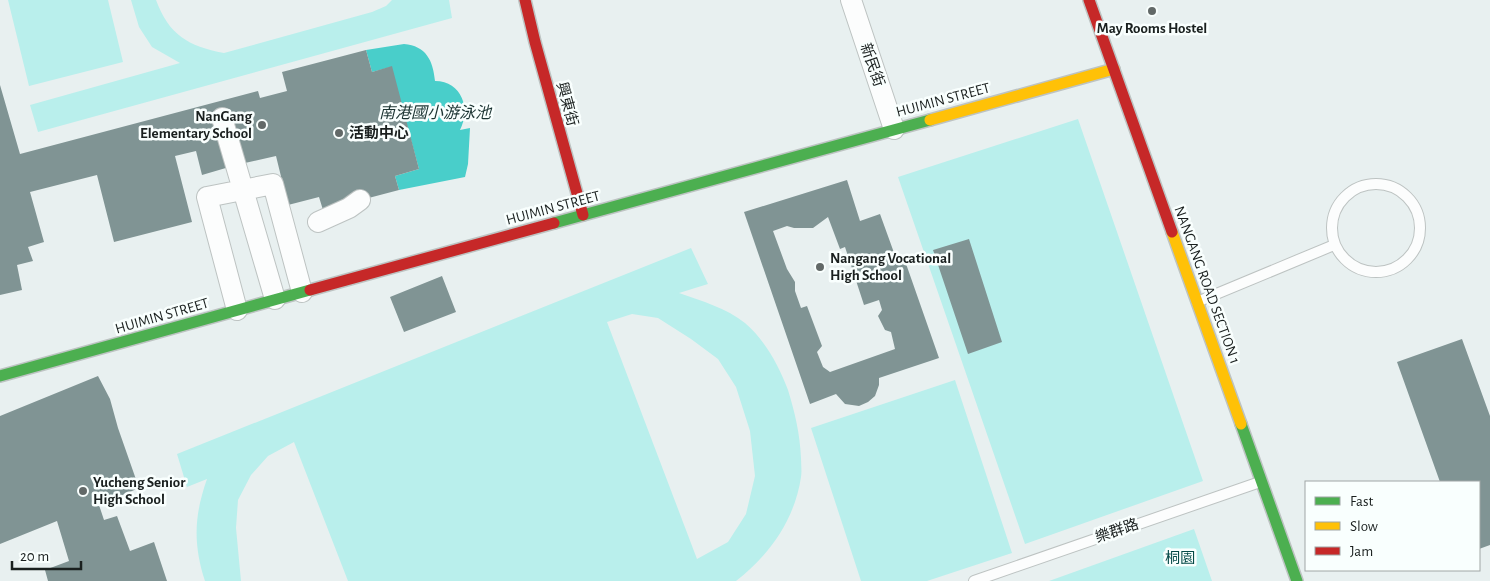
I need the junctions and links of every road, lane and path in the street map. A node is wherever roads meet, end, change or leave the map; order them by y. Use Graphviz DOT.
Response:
graph roads {
  1 [pos="525,0"];
  2 [pos="850,0"];
  3 [pos="1089,0"];
  4 [pos="1114,68"];
  5 [pos="222,118"];
  6 [pos="894,129"];
  7 [pos="243,190"];
  8 [pos="360,200"];
  9 [pos="582,215"];
  10 [pos="318,222"];
  11 [pos="1334,245"];
  12 [pos="302,292"];
  13 [pos="275,299"];
  14 [pos="1197,302"];
  15 [pos="237,310"];
  16 [pos="0,376"];
  17 [pos="1261,482"];
  18 [pos="974,581"];
  19 [pos="1297,581"];
  1 -- 9 [label="street, 興東街"];
  2 -- 6 [label="street, 新民街"];
  3 -- 4 [label="street, NANGANG ROAD SECTION 1"];
  4 -- 6 [label="street, HUIMIN STREET"];
  4 -- 14 [label="street, NANGANG ROAD SECTION 1"];
  5 -- 7 [label="street"];
  6 -- 9 [label="street, HUIMIN STREET"];
  7 -- 12 [label="street"];
  7 -- 13 [label="street"];
  7 -- 15 [label="street"];
  8 -- 10 [label="street"];
  9 -- 12 [label="street, HUIMIN STREET"];
  11 -- 11 [label="lane"];
  11 -- 14 [label="lane"];
  12 -- 13 [label="street, HUIMIN STREET"];
  13 -- 15 [label="street, HUIMIN STREET"];
  14 -- 17 [label="street, NANGANG ROAD SECTION 1"];
  15 -- 16 [label="street, HUIMIN STREET"];
  17 -- 18 [label="lane, 樂群路"];
  17 -- 19 [label="street, NANGANG ROAD SECTION 1"];
}
